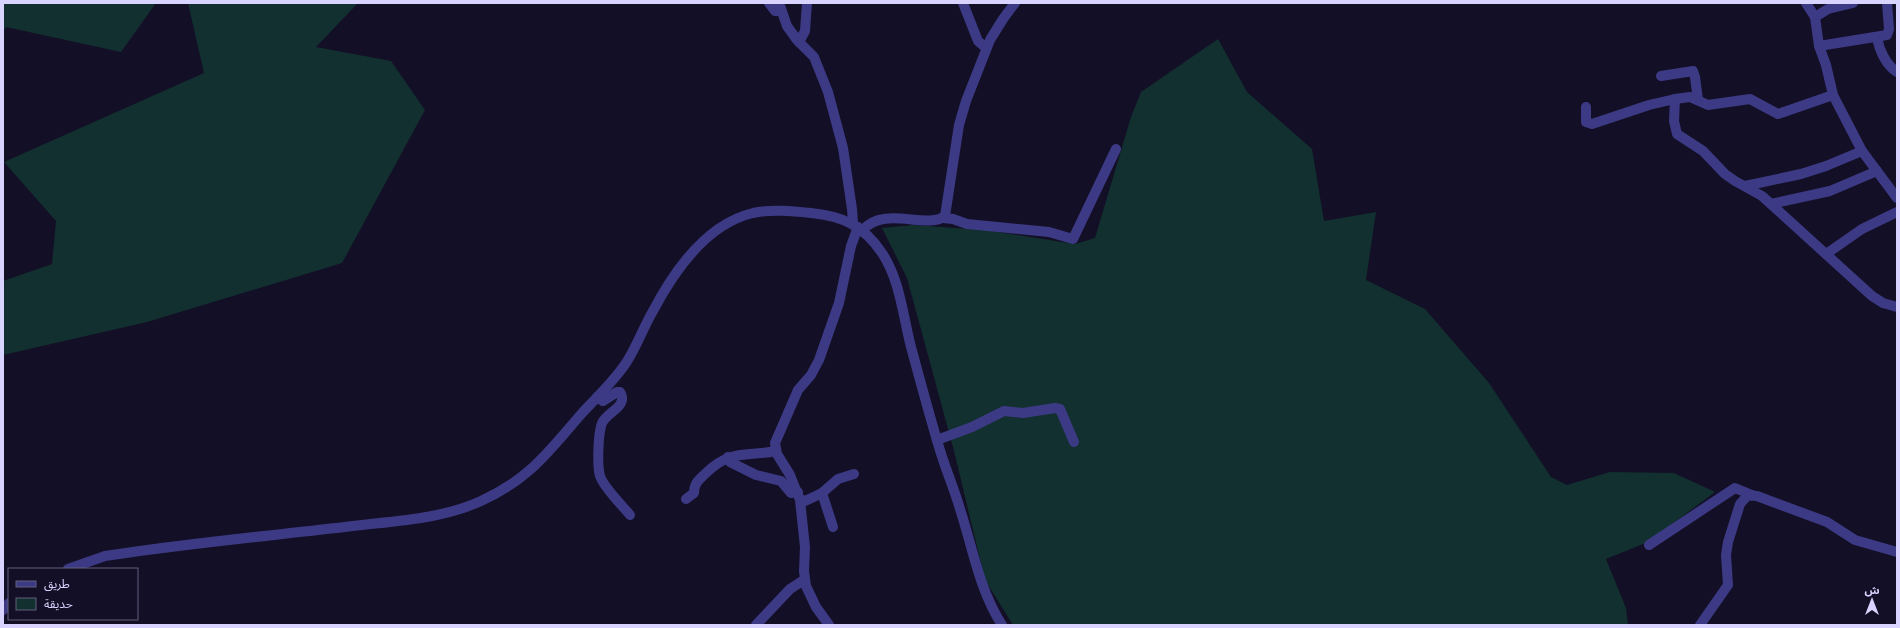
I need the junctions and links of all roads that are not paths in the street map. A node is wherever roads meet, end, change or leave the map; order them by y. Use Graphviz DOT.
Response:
graph roads {
  1 [pos="769,3"];
  2 [pos="807,3"];
  3 [pos="963,3"];
  4 [pos="1015,3"];
  5 [pos="1806,3"];
  6 [pos="1853,3"];
  7 [pos="1887,3"];
  8 [pos="780,7"];
  9 [pos="1815,17"];
  10 [pos="1877,37"];
  11 [pos="799,42"];
  12 [pos="1819,46"];
  13 [pos="986,48"];
  14 [pos="1897,72"];
  15 [pos="1661,76"];
  16 [pos="1832,95"];
  17 [pos="1675,99"];
  18 [pos="1698,100"];
  19 [pos="1586,107"];
  20 [pos="1116,149"];
  21 [pos="1862,151"];
  22 [pos="1877,171"];
  23 [pos="1745,186"];
  24 [pos="1897,198"];
  25 [pos="1771,204"];
  26 [pos="1897,212"];
  27 [pos="942,218"];
  28 [pos="858,227"];
  29 [pos="1826,254"];
  30 [pos="1897,307"];
  31 [pos="597,397"];
  32 [pos="937,440"];
  33 [pos="1074,442"];
  34 [pos="776,451"];
  35 [pos="728,457"];
  36 [pos="854,474"];
  37 [pos="822,493"];
  38 [pos="1752,495"];
  39 [pos="799,496"];
  40 [pos="686,499"];
  41 [pos="630,515"];
  42 [pos="833,527"];
  43 [pos="1649,545"];
  44 [pos="1897,552"];
  45 [pos="71,568"];
  46 [pos="804,580"];
  47 [pos="756,625"];
  48 [pos="829,625"];
  49 [pos="1002,625"];
  50 [pos="1700,625"];
  1 -- 8 [label="street"];
  2 -- 11 [label="street"];
  3 -- 13 [label="street"];
  4 -- 13 [label="street"];
  5 -- 9 [label="street"];
  6 -- 9 [label="street"];
  7 -- 10 [label="street"];
  8 -- 11 [label="street"];
  9 -- 12 [label="street"];
  10 -- 12 [label="street"];
  10 -- 14 [label="street"];
  11 -- 28 [label="street"];
  12 -- 16 [label="street"];
  13 -- 27 [label="street"];
  15 -- 18 [label="street"];
  16 -- 18 [label="street"];
  16 -- 21 [label="street"];
  17 -- 18 [label="street"];
  17 -- 19 [label="street"];
  17 -- 23 [label="street"];
  20 -- 27 [label="street"];
  21 -- 22 [label="street"];
  21 -- 23 [label="street"];
  22 -- 24 [label="street"];
  22 -- 25 [label="street"];
  23 -- 25 [label="street"];
  25 -- 29 [label="street"];
  26 -- 29 [label="street"];
  27 -- 28 [label="street"];
  28 -- 31 [label="street"];
  28 -- 32 [label="street"];
  28 -- 34 [label="street"];
  29 -- 30 [label="street"];
  31 -- 41 [label="street"];
  31 -- 45 [label="street"];
  32 -- 33 [label="street"];
  32 -- 49 [label="street"];
  34 -- 35 [label="street"];
  34 -- 39 [label="street"];
  35 -- 39 [label="street"];
  35 -- 40 [label="street"];
  36 -- 37 [label="street"];
  37 -- 39 [label="street"];
  37 -- 42 [label="street"];
  38 -- 43 [label="street"];
  38 -- 44 [label="street"];
  38 -- 50 [label="street"];
  39 -- 46 [label="street"];
  46 -- 47 [label="street"];
  46 -- 48 [label="street"];
}
